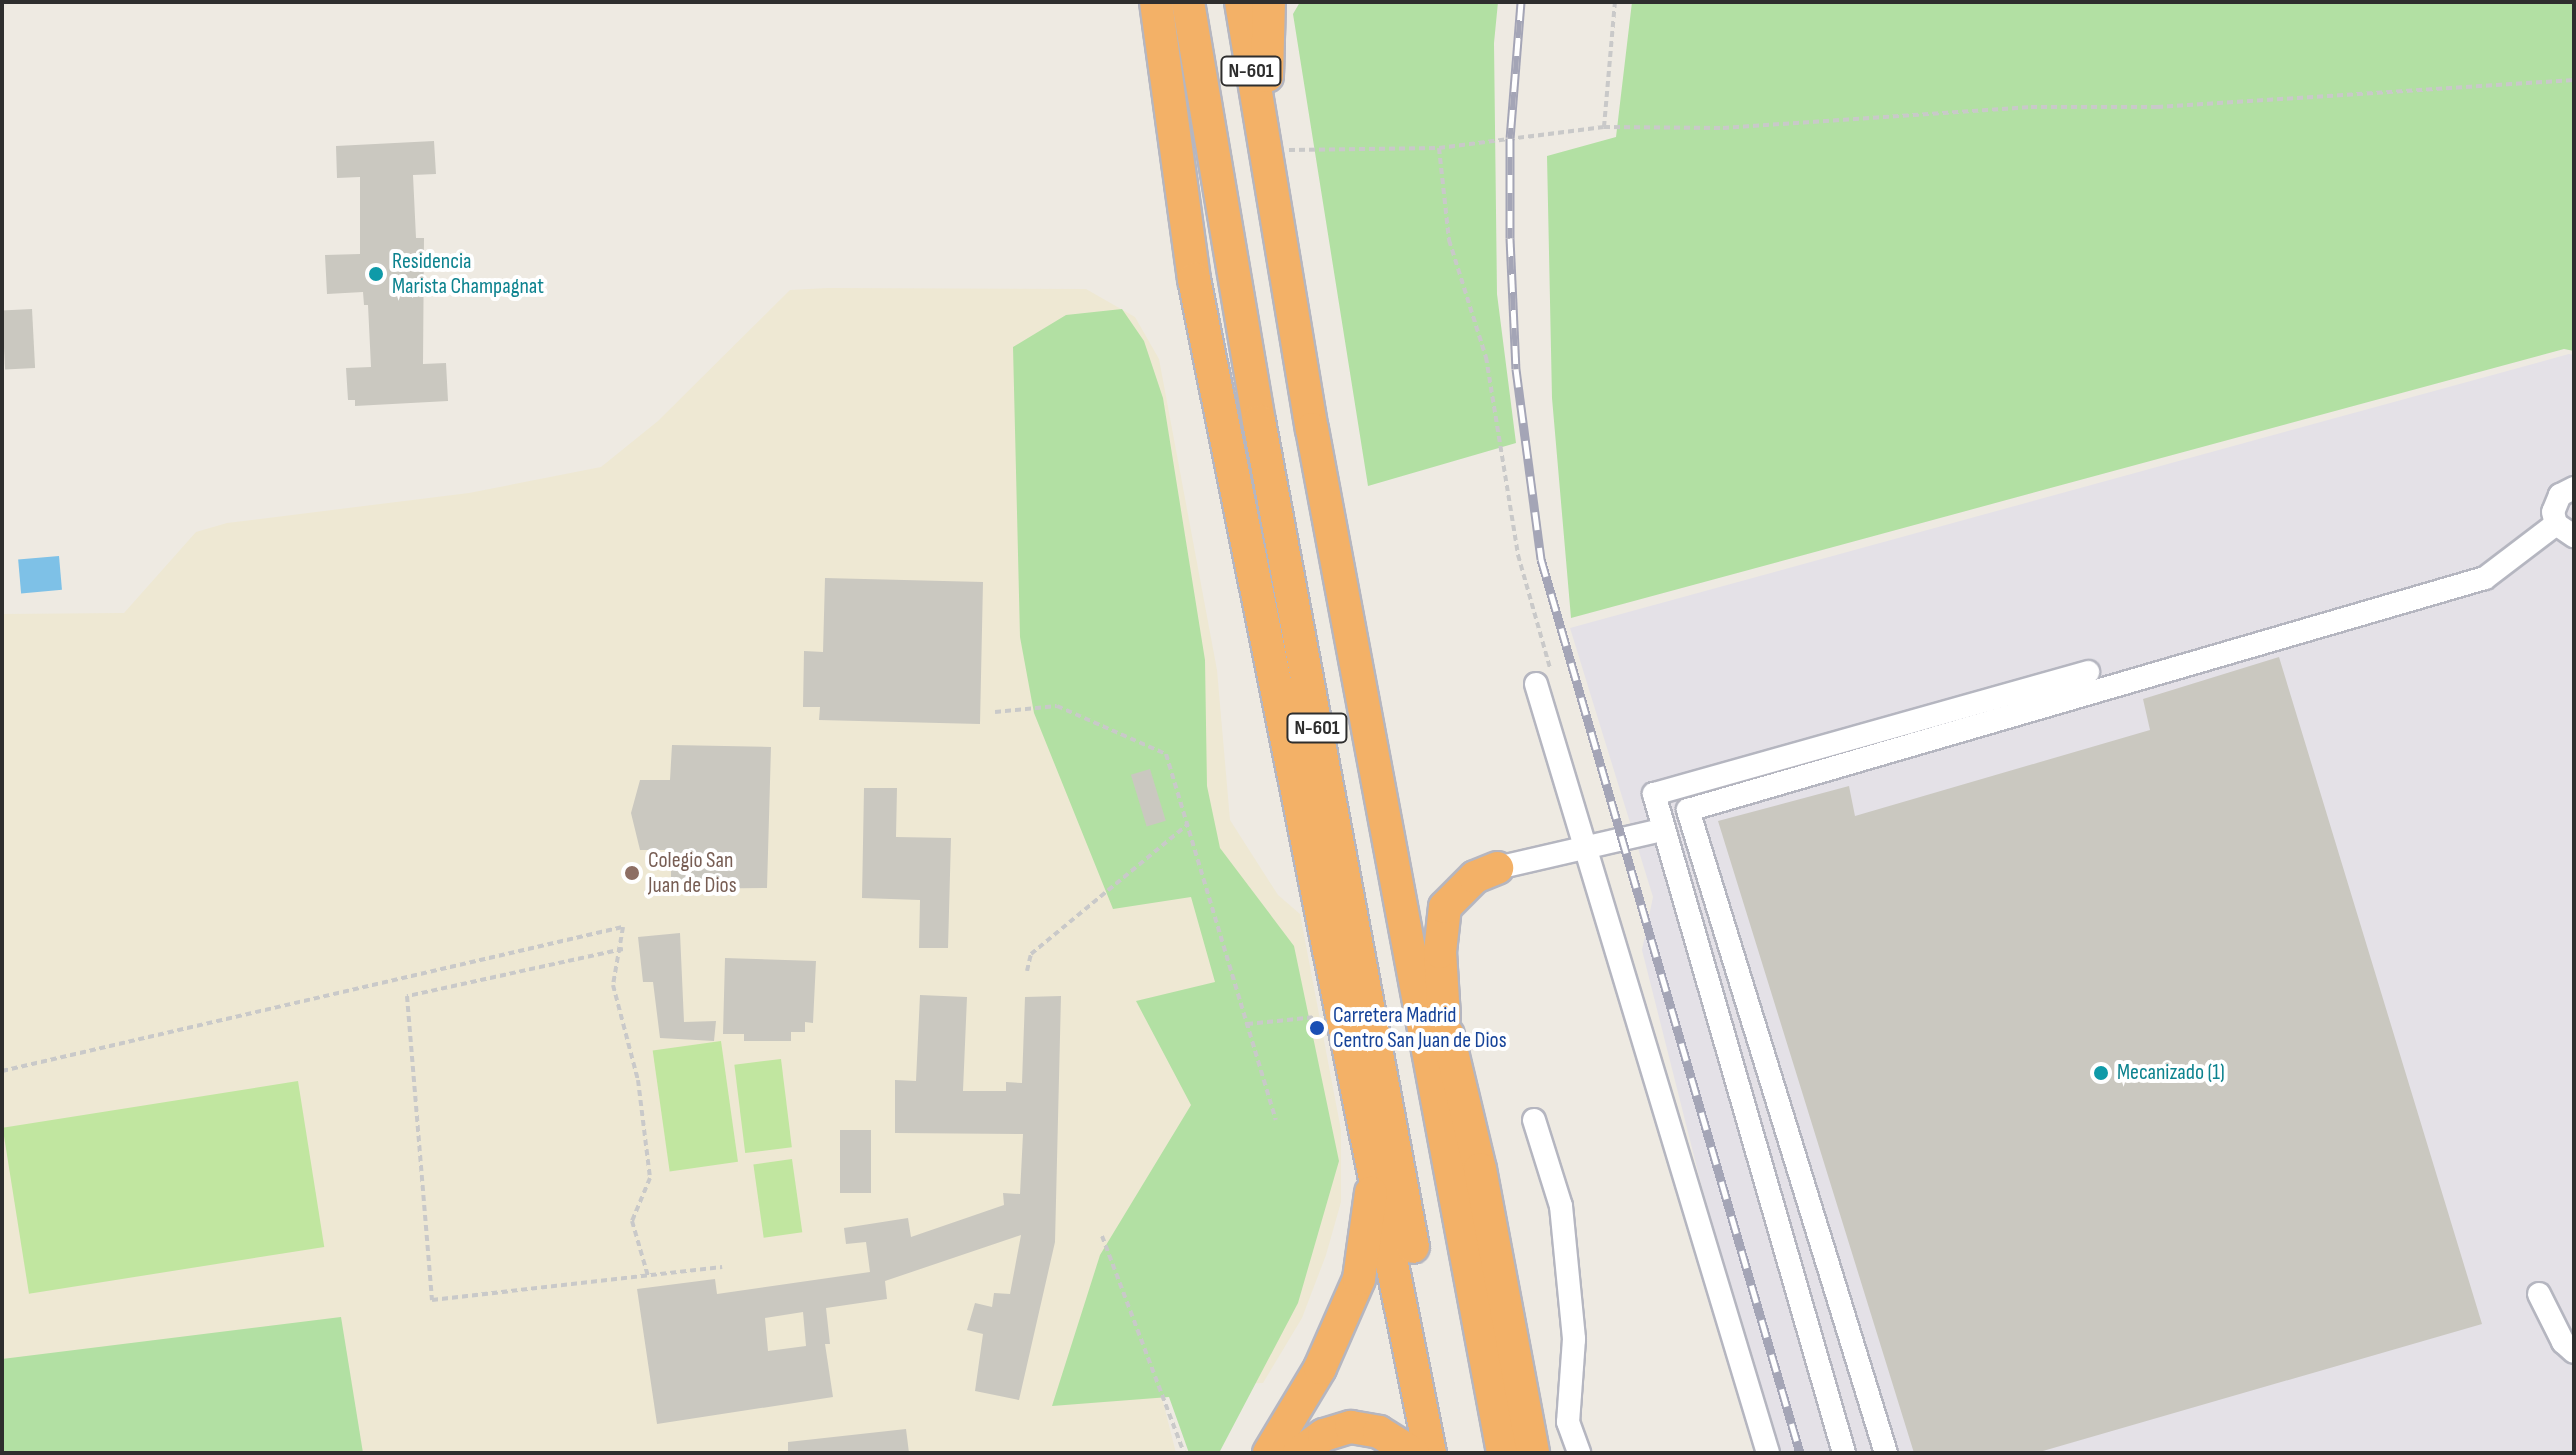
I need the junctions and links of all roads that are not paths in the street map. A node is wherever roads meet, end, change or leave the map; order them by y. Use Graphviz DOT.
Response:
graph roads {
  1 [pos="1154,2"];
  2 [pos="1181,2"];
  3 [pos="1188,2"];
  4 [pos="1241,2"];
  5 [pos="1269,2"];
  6 [pos="1266,145"];
  7 [pos="1222,410"];
  8 [pos="2574,488"];
  9 [pos="2565,530"];
  10 [pos="2088,672"];
  11 [pos="1543,678"];
  12 [pos="1662,830"];
  13 [pos="1582,847"];
  14 [pos="1396,868"];
  15 [pos="1497,868"];
  16 [pos="1444,1017"];
  17 [pos="1362,1115"];
  18 [pos="1534,1120"];
  19 [pos="2539,1294"];
  20 [pos="2574,1352"];
  21 [pos="1519,1362"];
  22 [pos="1269,1453"];
  23 [pos="1299,1453"];
  24 [pos="1413,1453"];
  25 [pos="1430,1453"];
  26 [pos="1452,1453"];
  27 [pos="1503,1453"];
  28 [pos="1533,1453"];
  29 [pos="1550,1453"];
  30 [pos="1579,1453"];
  31 [pos="1768,1453"];
  32 [pos="1844,1453"];
  33 [pos="1886,1453"];
  1 -- 7 [label="highway"];
  2 -- 7 [label="highway"];
  3 -- 26 [label="highway, N-601"];
  4 -- 6 [label="highway, N-601"];
  5 -- 6 [label="highway"];
  6 -- 14 [label="highway, N-601"];
  7 -- 17 [label="highway"];
  8 -- 9 [label="street"];
  9 -- 33 [label="street"];
  10 -- 12 [label="street"];
  11 -- 13 [label="street"];
  12 -- 13 [label="street"];
  12 -- 32 [label="street"];
  13 -- 15 [label="street"];
  13 -- 31 [label="street"];
  14 -- 16 [label="highway"];
  14 -- 27 [label="highway, N-601"];
  15 -- 16 [label="highway"];
  16 -- 21 [label="highway"];
  17 -- 22 [label="highway"];
  17 -- 25 [label="highway"];
  18 -- 30 [label="street"];
  19 -- 20 [label="street"];
  21 -- 28 [label="highway"];
  21 -- 29 [label="highway"];
  23 -- 24 [label="highway"];
}
